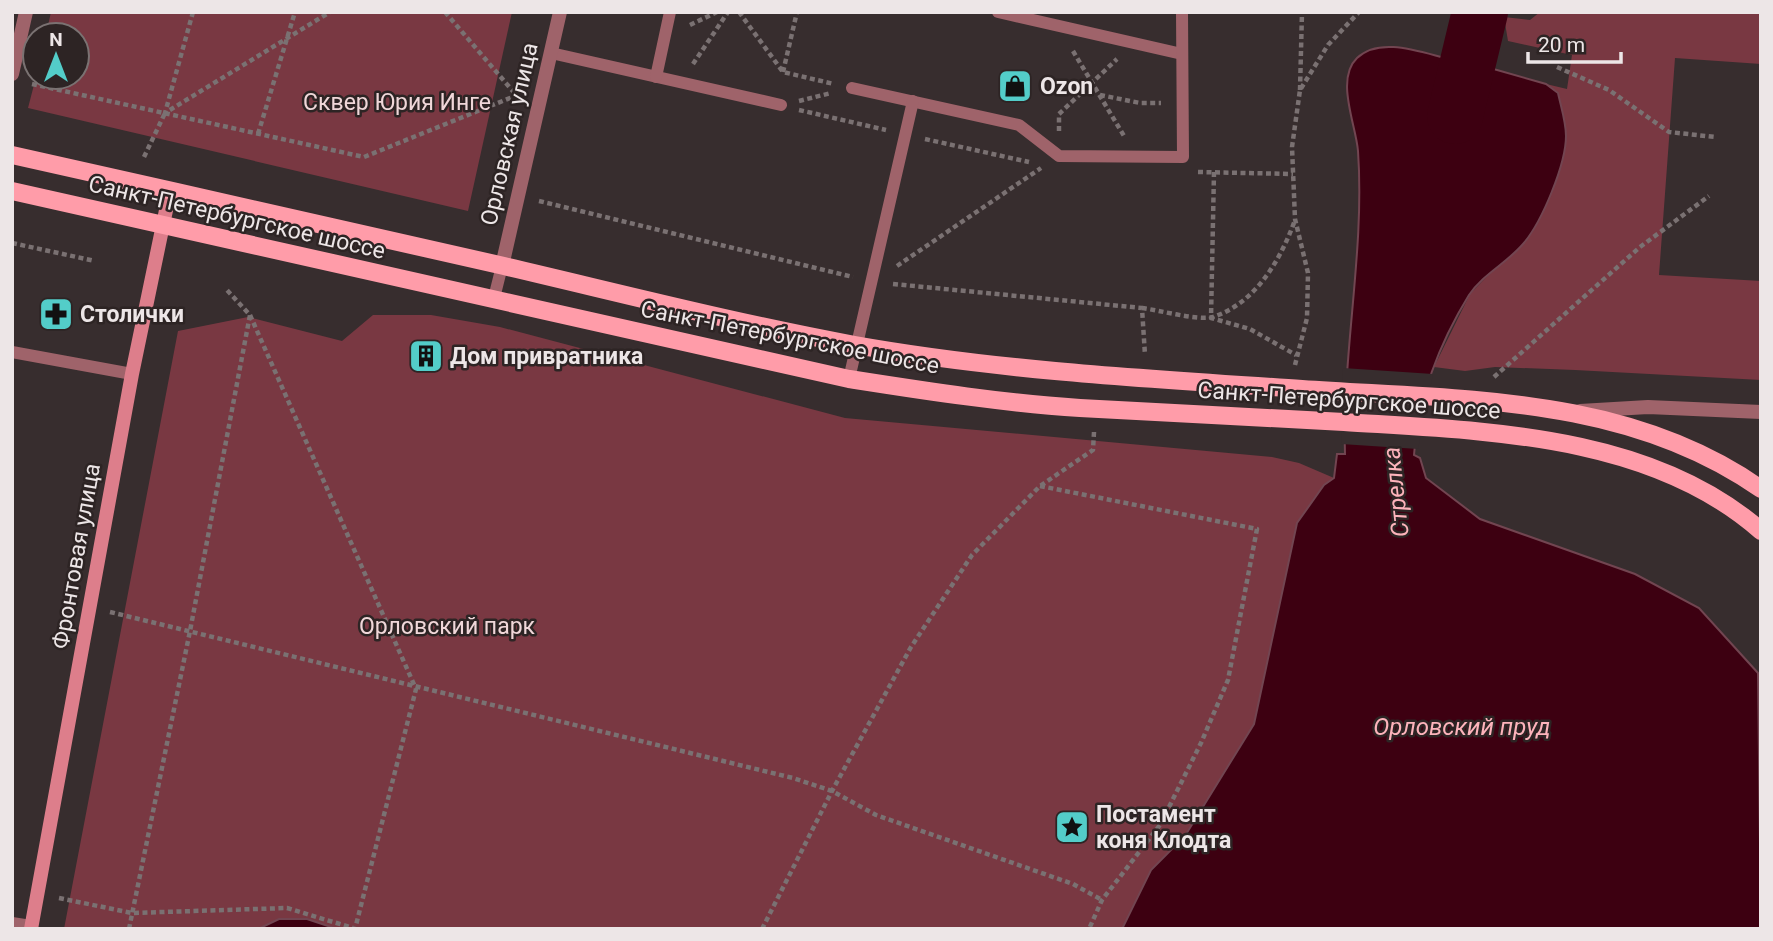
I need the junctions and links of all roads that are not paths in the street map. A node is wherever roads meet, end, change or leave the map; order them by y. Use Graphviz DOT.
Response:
graph roads {
  1 [pos="26,12"];
  2 [pos="560,12"];
  3 [pos="670,12"];
  4 [pos="998,12"];
  5 [pos="1182,12"];
  6 [pos="551,53"];
  7 [pos="1182,54"];
  8 [pos="656,77"];
  9 [pos="17,78"];
  10 [pos="852,88"];
  11 [pos="913,101"];
  12 [pos="781,106"];
  13 [pos="12,155"];
  14 [pos="12,191"];
  15 [pos="170,191"];
  16 [pos="162,226"];
  17 [pos="502,266"];
  18 [pos="494,298"];
  19 [pos="857,345"];
  20 [pos="12,352"];
  21 [pos="132,374"];
  22 [pos="849,379"];
  23 [pos="1573,411"];
  24 [pos="1761,412"];
  25 [pos="1761,489"];
  26 [pos="1761,531"];
  27 [pos="12,923"];
  28 [pos="31,928"];
  1 -- 9 [label="street"];
  2 -- 6 [label="street, Орловская улица"];
  3 -- 8 [label="lane"];
  4 -- 7 [label="lane"];
  5 -- 7 [label="lane"];
  6 -- 8 [label="lane"];
  6 -- 17 [label="street, Орловская улица"];
  7 -- 11 [label="lane"];
  8 -- 12 [label="lane"];
  10 -- 11 [label="lane"];
  11 -- 19 [label="lane"];
  13 -- 15 [label="main road, Санкт-Петербургское шоссе"];
  14 -- 16 [label="main road, Санкт-Петербургское шоссе"];
  15 -- 16 [label="main road, Фронтовая улица"];
  15 -- 17 [label="main road, Санкт-Петербургское шоссе"];
  16 -- 18 [label="main road, Санкт-Петербургское шоссе"];
  16 -- 21 [label="main road, Фронтовая улица"];
  17 -- 18 [label="lane"];
  17 -- 19 [label="main road, Санкт-Петербургское шоссе"];
  18 -- 22 [label="main road, Санкт-Петербургское шоссе"];
  19 -- 22 [label="lane"];
  19 -- 23 [label="main road, Санкт-Петербургское шоссе"];
  20 -- 21 [label="lane"];
  21 -- 28 [label="main road, Фронтовая улица"];
  22 -- 26 [label="main road, Санкт-Петербургское шоссе"];
  23 -- 24 [label="street"];
  23 -- 25 [label="main road, Санкт-Петербургское шоссе"];
  27 -- 28 [label="lane"];
}
